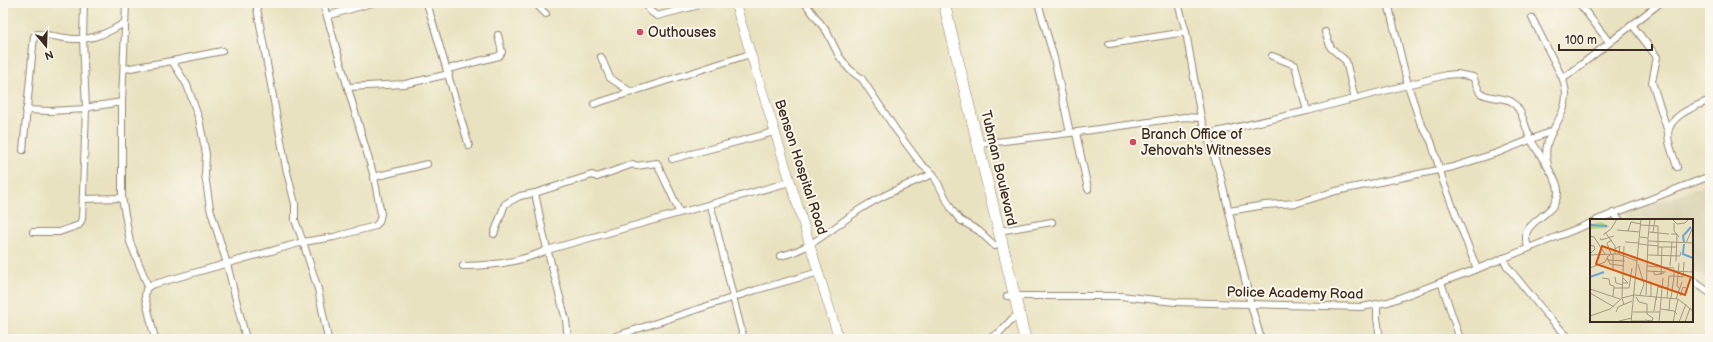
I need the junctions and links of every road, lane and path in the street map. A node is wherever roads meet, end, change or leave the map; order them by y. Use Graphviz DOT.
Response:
graph roads {
  1 [pos="84,3"];
  2 [pos="126,3"];
  3 [pos="256,3"];
  4 [pos="322,3"];
  5 [pos="372,3"];
  6 [pos="427,3"];
  7 [pos="535,3"];
  8 [pos="646,3"];
  9 [pos="707,3"];
  10 [pos="735,3"];
  11 [pos="805,3"];
  12 [pos="937,3"];
  13 [pos="944,3"];
  14 [pos="1038,3"];
  15 [pos="1178,3"];
  16 [pos="1388,3"];
  17 [pos="1579,3"];
  18 [pos="1660,3"];
  19 [pos="546,14"];
  20 [pos="327,16"];
  21 [pos="1532,18"];
  22 [pos="124,23"];
  23 [pos="1633,26"];
  24 [pos="1186,32"];
  25 [pos="1325,32"];
  26 [pos="498,35"];
  27 [pos="83,39"];
  28 [pos="1609,42"];
  29 [pos="1109,44"];
  30 [pos="222,51"];
  31 [pos="750,54"];
  32 [pos="1272,56"];
  33 [pos="601,57"];
  34 [pos="172,61"];
  35 [pos="124,69"];
  36 [pos="448,72"];
  37 [pos="1563,79"];
  38 [pos="1408,85"];
  39 [pos="348,87"];
  40 [pos="631,92"];
  41 [pos="1355,99"];
  42 [pos="1710,100"];
  43 [pos="122,102"];
  44 [pos="594,104"];
  45 [pos="86,109"];
  46 [pos="26,110"];
  47 [pos="1307,111"];
  48 [pos="1201,118"];
  49 [pos="1552,131"];
  50 [pos="774,132"];
  51 [pos="1668,132"];
  52 [pos="1073,133"];
  53 [pos="1208,134"];
  54 [pos="1531,139"];
  55 [pos="979,144"];
  56 [pos="469,146"];
  57 [pos="24,150"];
  58 [pos="672,159"];
  59 [pos="427,164"];
  60 [pos="1677,167"];
  61 [pos="1439,169"];
  62 [pos="1550,172"];
  63 [pos="933,174"];
  64 [pos="1710,176"];
  65 [pos="374,177"];
  66 [pos="790,182"];
  67 [pos="1088,189"];
  68 [pos="535,193"];
  69 [pos="122,198"];
  70 [pos="83,199"];
  71 [pos="710,204"];
  72 [pos="1229,211"];
  73 [pos="679,212"];
  74 [pos="1612,213"];
  75 [pos="1599,219"];
  76 [pos="1619,219"];
  77 [pos="1052,222"];
  78 [pos="1590,223"];
  79 [pos="999,231"];
  80 [pos="32,232"];
  81 [pos="494,234"];
  82 [pos="303,242"];
  83 [pos="811,243"];
  84 [pos="994,246"];
  85 [pos="1528,248"];
  86 [pos="547,250"];
  87 [pos="780,256"];
  88 [pos="1503,258"];
  89 [pos="227,264"];
  90 [pos="463,266"];
  91 [pos="1477,269"];
  92 [pos="819,272"];
  93 [pos="1693,281"];
  94 [pos="1441,282"];
  95 [pos="150,284"];
  96 [pos="1710,293"];
  97 [pos="1011,296"];
  98 [pos="732,298"];
  99 [pos="1377,304"];
  100 [pos="1251,305"];
  101 [pos="1013,318"];
  102 [pos="155,339"];
  103 [pos="246,339"];
  104 [pos="328,339"];
  105 [pos="568,339"];
  106 [pos="607,339"];
  107 [pos="744,339"];
  108 [pos="839,339"];
  109 [pos="987,339"];
  110 [pos="1017,339"];
  111 [pos="1025,339"];
  112 [pos="1261,339"];
  113 [pos="1380,339"];
  114 [pos="1459,339"];
  115 [pos="1570,339"];
  1 -- 27 [label="street"];
  2 -- 22 [label="street"];
  3 -- 82 [label="street"];
  4 -- 20 [label="street"];
  5 -- 20 [label="street"];
  6 -- 36 [label="street"];
  7 -- 19 [label="street"];
  8 -- 9 [label="street"];
  10 -- 31 [label="street, Benson Hospital Road"];
  11 -- 63 [label="street"];
  12 -- 84 [label="highway, Tubman Boulevard"];
  13 -- 55 [label="highway, Tubman Boulevard"];
  14 -- 52 [label="street"];
  15 -- 24 [label="street"];
  16 -- 38 [label="street"];
  17 -- 28 [label="street"];
  18 -- 23 [label="street"];
  20 -- 39 [label="street"];
  21 -- 37 [label="street"];
  22 -- 27 [label="street"];
  22 -- 35 [label="street"];
  23 -- 28 [label="street"];
  23 -- 51 [label="street"];
  24 -- 29 [label="street"];
  24 -- 48 [label="street"];
  25 -- 41 [label="street"];
  26 -- 36 [label="street"];
  27 -- 45 [label="street"];
  27 -- 46 [label="street"];
  28 -- 37 [label="street"];
  30 -- 34 [label="street"];
  31 -- 40 [label="street"];
  31 -- 50 [label="street, Benson Hospital Road"];
  32 -- 47 [label="street"];
  33 -- 40 [label="street"];
  34 -- 35 [label="street"];
  34 -- 89 [label="street"];
  35 -- 43 [label="street"];
  36 -- 39 [label="street"];
  36 -- 56 [label="street"];
  37 -- 49 [label="street"];
  38 -- 41 [label="street"];
  38 -- 54 [label="street"];
  38 -- 61 [label="street"];
  39 -- 65 [label="street"];
  40 -- 44 [label="street"];
  41 -- 47 [label="street"];
  42 -- 51 [label="street"];
  43 -- 45 [label="street"];
  43 -- 69 [label="street"];
  45 -- 46 [label="street"];
  45 -- 70 [label="street"];
  46 -- 57 [label="street"];
  47 -- 53 [label="street"];
  48 -- 52 [label="street"];
  48 -- 53 [label="street"];
  49 -- 54 [label="street"];
  49 -- 62 [label="street"];
  50 -- 58 [label="street"];
  50 -- 66 [label="street, Benson Hospital Road"];
  51 -- 60 [label="street"];
  52 -- 55 [label="street"];
  52 -- 67 [label="street"];
  53 -- 72 [label="street"];
  54 -- 61 [label="street"];
  54 -- 62 [label="street"];
  55 -- 79 [label="highway, Tubman Boulevard"];
  59 -- 65 [label="street"];
  61 -- 72 [label="street"];
  61 -- 91 [label="street"];
  62 -- 85 [label="street"];
  63 -- 83 [label="street"];
  63 -- 84 [label="street"];
  64 -- 74 [label="street"];
  65 -- 82 [label="street"];
  66 -- 71 [label="street"];
  66 -- 83 [label="street, Benson Hospital Road"];
  68 -- 73 [label="street"];
  68 -- 81 [label="street"];
  68 -- 86 [label="street"];
  69 -- 70 [label="street"];
  69 -- 95 [label="street"];
  70 -- 80 [label="street"];
  71 -- 73 [label="street"];
  71 -- 98 [label="street"];
  72 -- 100 [label="street"];
  73 -- 86 [label="street"];
  74 -- 75 [label="street"];
  74 -- 76 [label="street"];
  77 -- 79 [label="street"];
  78 -- 85 [label="street, Police Academy Road"];
  79 -- 97 [label="highway, Tubman Boulevard"];
  82 -- 89 [label="street"];
  82 -- 104 [label="street"];
  83 -- 87 [label="street"];
  83 -- 92 [label="street, Benson Hospital Road"];
  84 -- 97 [label="highway, Tubman Boulevard"];
  85 -- 88 [label="street, Police Academy Road"];
  86 -- 90 [label="street"];
  86 -- 105 [label="street"];
  88 -- 91 [label="street, Police Academy Road"];
  88 -- 115 [label="street"];
  89 -- 95 [label="street"];
  89 -- 103 [label="street"];
  91 -- 94 [label="street, Police Academy Road"];
  92 -- 98 [label="street"];
  92 -- 108 [label="street, Benson Hospital Road"];
  93 -- 96 [label="street"];
  94 -- 99 [label="street, Police Academy Road"];
  94 -- 114 [label="street"];
  95 -- 102 [label="street"];
  97 -- 100 [label="street, Police Academy Road"];
  97 -- 101 [label="highway, Tubman Boulevard"];
  97 -- 111 [label="highway, Tubman Boulevard"];
  98 -- 106 [label="street"];
  98 -- 107 [label="street"];
  99 -- 100 [label="street, Police Academy Road"];
  99 -- 113 [label="street"];
  100 -- 112 [label="street"];
  101 -- 109 [label="street"];
  101 -- 110 [label="highway, Tubman Boulevard"];
}
